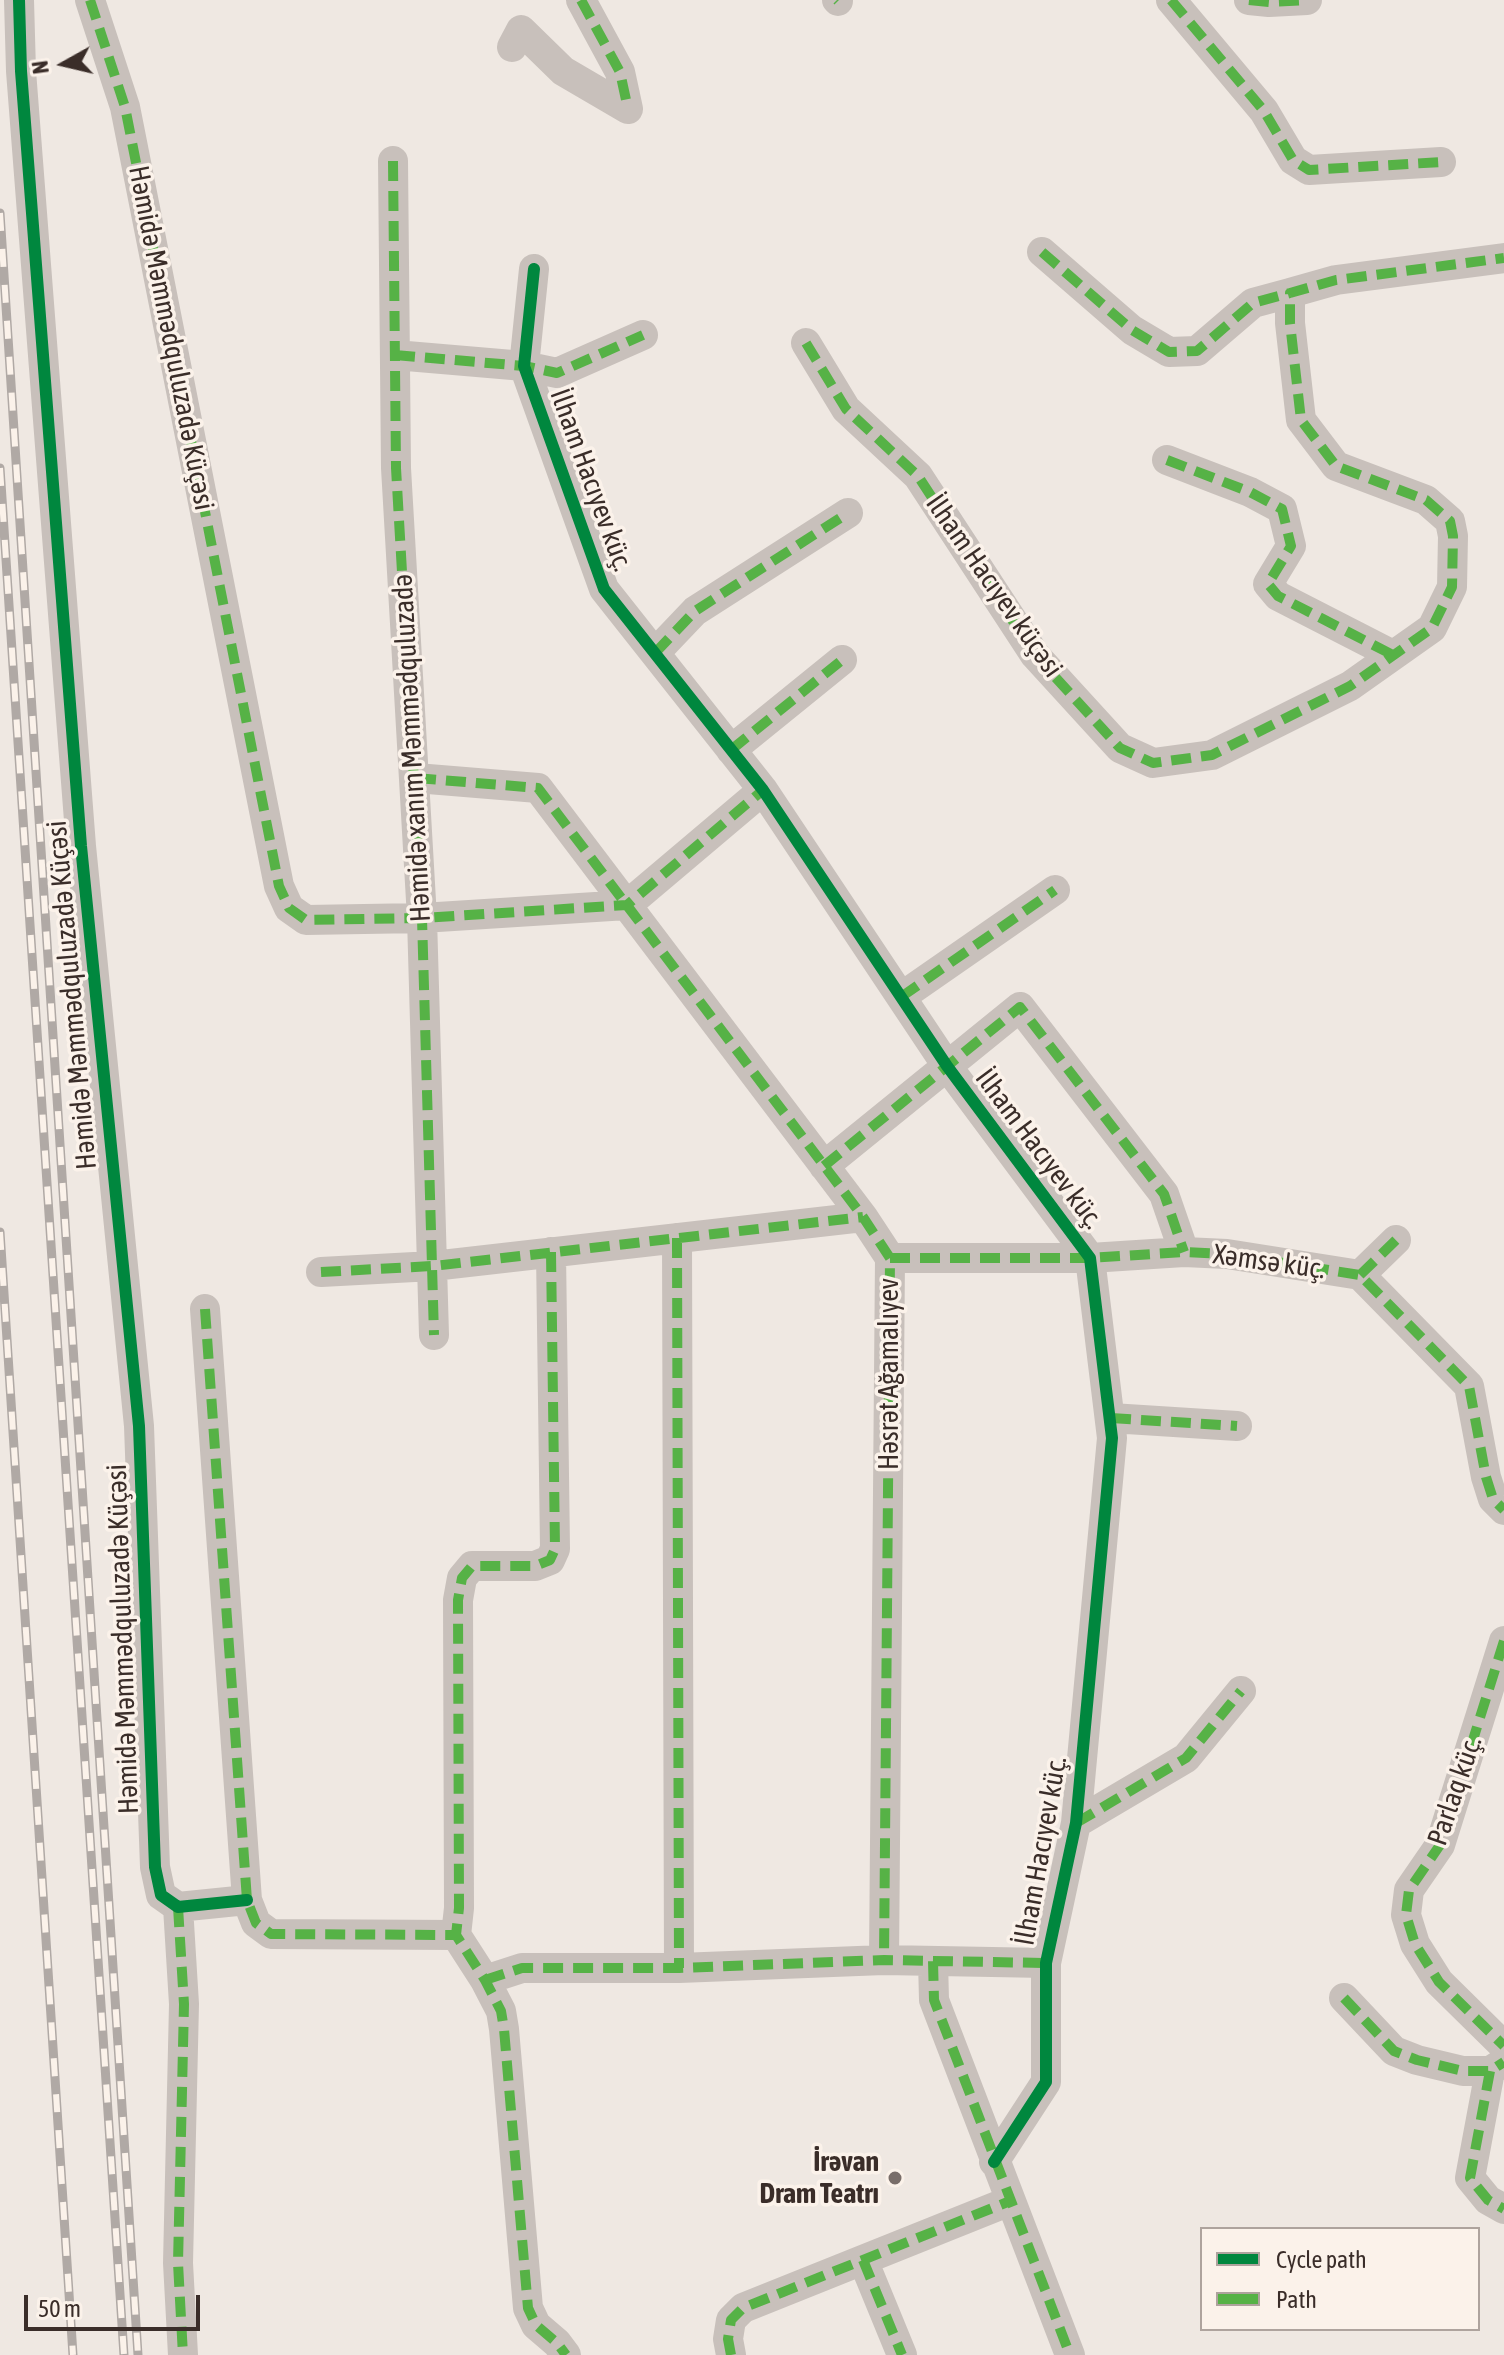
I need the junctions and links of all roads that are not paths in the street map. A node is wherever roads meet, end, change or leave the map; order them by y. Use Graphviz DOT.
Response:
graph roads {
  1 [pos="19,0"];
  2 [pos="90,0"];
  3 [pos="581,0"];
  4 [pos="1171,0"];
  5 [pos="1249,0"];
  6 [pos="1307,0"];
  7 [pos="512,47"];
  8 [pos="393,161"];
  9 [pos="1441,162"];
  10 [pos="1042,252"];
  11 [pos="1504,258"];
  12 [pos="534,269"];
  13 [pos="1290,293"];
  14 [pos="643,335"];
  15 [pos="806,343"];
  16 [pos="395,355"];
  17 [pos="524,366"];
  18 [pos="1167,460"];
  19 [pos="848,513"];
  20 [pos="655,653"];
  21 [pos="1393,655"];
  22 [pos="842,660"];
  23 [pos="731,750"];
  24 [pos="416,778"];
  25 [pos="763,790"];
  26 [pos="1055,890"];
  27 [pos="627,905"];
  28 [pos="422,918"];
  29 [pos="901,997"];
  30 [pos="947,1066"];
  31 [pos="824,1166"];
  32 [pos="863,1217"];
  33 [pos="677,1238"];
  34 [pos="1396,1240"];
  35 [pos="551,1252"];
  36 [pos="1184,1252"];
  37 [pos="890,1258"];
  38 [pos="1090,1258"];
  39 [pos="433,1266"];
  40 [pos="321,1272"];
  41 [pos="1360,1275"];
  42 [pos="205,1309"];
  43 [pos="434,1335"];
  44 [pos="1111,1418"];
  45 [pos="1237,1426"];
  46 [pos="1504,1510"];
  47 [pos="1504,1641"];
  48 [pos="1241,1691"];
  49 [pos="1076,1823"];
  50 [pos="247,1900"];
  51 [pos="178,1907"];
  52 [pos="456,1935"];
  53 [pos="884,1960"];
  54 [pos="933,1961"];
  55 [pos="1046,1963"];
  56 [pos="679,1968"];
  57 [pos="485,1980"];
  58 [pos="1344,1998"];
  59 [pos="1499,2060"];
  60 [pos="994,2162"];
  61 [pos="1010,2201"];
  62 [pos="1504,2209"];
  63 [pos="863,2260"];
  64 [pos="183,2355"];
  65 [pos="566,2355"];
  66 [pos="731,2355"];
  67 [pos="902,2355"];
  68 [pos="1070,2355"];
  1 -- 51 [label="street, Həmidə Məmmədquluzadə Küçəsi"];
  2 -- 28 [label="street, Həmidə Məmmədquluzadə Küçəsi"];
  3 -- 7 [label="street"];
  4 -- 9 [label="street"];
  5 -- 6 [label="street"];
  8 -- 16 [label="street, Həmidə xanım Məmmədquluzadə"];
  10 -- 13 [label="street"];
  11 -- 13 [label="street"];
  12 -- 17 [label="street, İlham Hacıyev küç."];
  13 -- 21 [label="street, İlham Hacıyev küçəsi"];
  14 -- 17 [label="street"];
  15 -- 21 [label="street, İlham Hacıyev küçəsi"];
  16 -- 17 [label="street"];
  16 -- 24 [label="street, Həmidə xanım Məmmədquluzadə"];
  17 -- 20 [label="street, İlham Hacıyev küç."];
  18 -- 21 [label="street"];
  19 -- 20 [label="street"];
  20 -- 23 [label="street, İlham Hacıyev küç."];
  22 -- 23 [label="street"];
  23 -- 25 [label="street, İlham Hacıyev küç."];
  24 -- 27 [label="street, Həsrət Ağamalıyev"];
  24 -- 28 [label="street, Həmidə xanım Məmmədquluzadə"];
  25 -- 27 [label="street"];
  25 -- 29 [label="street, İlham Hacıyev küç."];
  26 -- 29 [label="street"];
  27 -- 28 [label="street, Həmidə Məmmədquluzadə Küçəsi"];
  27 -- 31 [label="street, Həsrət Ağamalıyev"];
  28 -- 39 [label="street, Həmidə xanım Məmmədquluzadə"];
  29 -- 30 [label="street, İlham Hacıyev küç."];
  30 -- 31 [label="street"];
  30 -- 36 [label="street"];
  30 -- 38 [label="street, İlham Hacıyev küç."];
  31 -- 32 [label="street, Həsrət Ağamalıyev"];
  32 -- 33 [label="street"];
  32 -- 37 [label="street, Həsrət Ağamalıyev"];
  33 -- 35 [label="street"];
  33 -- 56 [label="street"];
  34 -- 41 [label="street"];
  35 -- 39 [label="street"];
  35 -- 52 [label="street"];
  36 -- 38 [label="street, Xəmsə küç."];
  36 -- 41 [label="street, Xəmsə küç."];
  37 -- 38 [label="street, Xəmsə küç."];
  37 -- 53 [label="street, Həsrət Ağamalıyev"];
  38 -- 44 [label="street, İlham Hacıyev küç."];
  39 -- 40 [label="street"];
  39 -- 43 [label="street, Həmidə xanım Məmmədquluzadə"];
  41 -- 46 [label="street, Xəmsə küç."];
  42 -- 50 [label="street"];
  44 -- 45 [label="street"];
  44 -- 49 [label="street, İlham Hacıyev küç."];
  47 -- 59 [label="street, Parlaq küç."];
  48 -- 49 [label="street"];
  49 -- 55 [label="street, İlham Hacıyev küç."];
  50 -- 51 [label="street"];
  50 -- 52 [label="street"];
  51 -- 64 [label="street"];
  52 -- 57 [label="street"];
  53 -- 54 [label="street"];
  53 -- 56 [label="street"];
  54 -- 55 [label="street"];
  54 -- 60 [label="street"];
  55 -- 60 [label="street, İlham Hacıyev küç."];
  56 -- 57 [label="street"];
  57 -- 65 [label="street"];
  58 -- 59 [label="street"];
  59 -- 62 [label="street"];
  60 -- 61 [label="street"];
  61 -- 63 [label="street"];
  61 -- 68 [label="street"];
  63 -- 66 [label="street"];
  63 -- 67 [label="street"];
}
